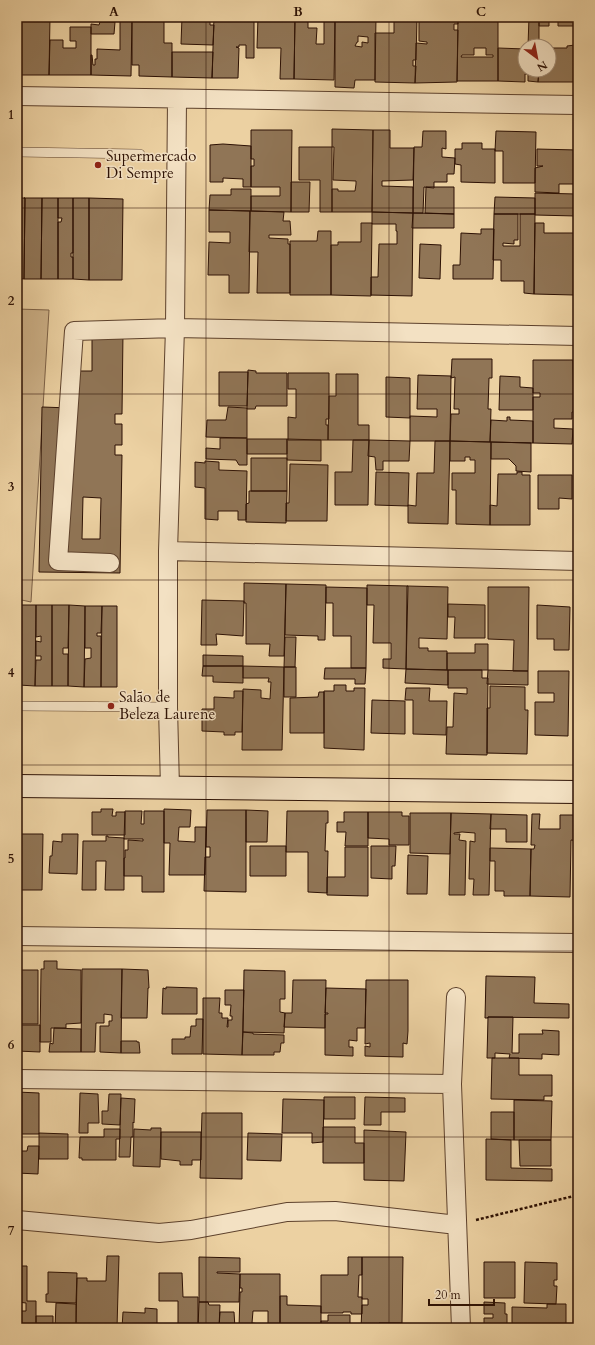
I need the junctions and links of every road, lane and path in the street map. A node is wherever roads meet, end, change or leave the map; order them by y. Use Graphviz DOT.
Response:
graph roads {
  1 [pos="17,96"];
  2 [pos="176,99"];
  3 [pos="578,105"];
  4 [pos="17,152"];
  5 [pos="140,154"];
  6 [pos="174,328"];
  7 [pos="578,336"];
  8 [pos="168,551"];
  9 [pos="578,561"];
  10 [pos="110,563"];
  11 [pos="17,706"];
  12 [pos="168,707"];
  13 [pos="17,786"];
  14 [pos="170,788"];
  15 [pos="578,792"];
  16 [pos="17,936"];
  17 [pos="578,943"];
  18 [pos="456,997"];
  19 [pos="17,1079"];
  20 [pos="452,1084"];
  21 [pos="578,1195"];
  22 [pos="17,1220"];
  23 [pos="456,1225"];
  24 [pos="461,1328"];
  1 -- 2 [label="street"];
  2 -- 3 [label="street"];
  2 -- 6 [label="street"];
  4 -- 5 [label="lane"];
  6 -- 7 [label="street"];
  6 -- 8 [label="street"];
  6 -- 10 [label="street"];
  8 -- 9 [label="street"];
  8 -- 12 [label="street"];
  11 -- 12 [label="lane"];
  12 -- 14 [label="street"];
  13 -- 14 [label="street"];
  14 -- 15 [label="street"];
  16 -- 17 [label="street"];
  18 -- 20 [label="street"];
  19 -- 20 [label="street"];
  20 -- 23 [label="street"];
  21 -- 23 [label="path"];
  22 -- 23 [label="street"];
  23 -- 24 [label="street"];
}
